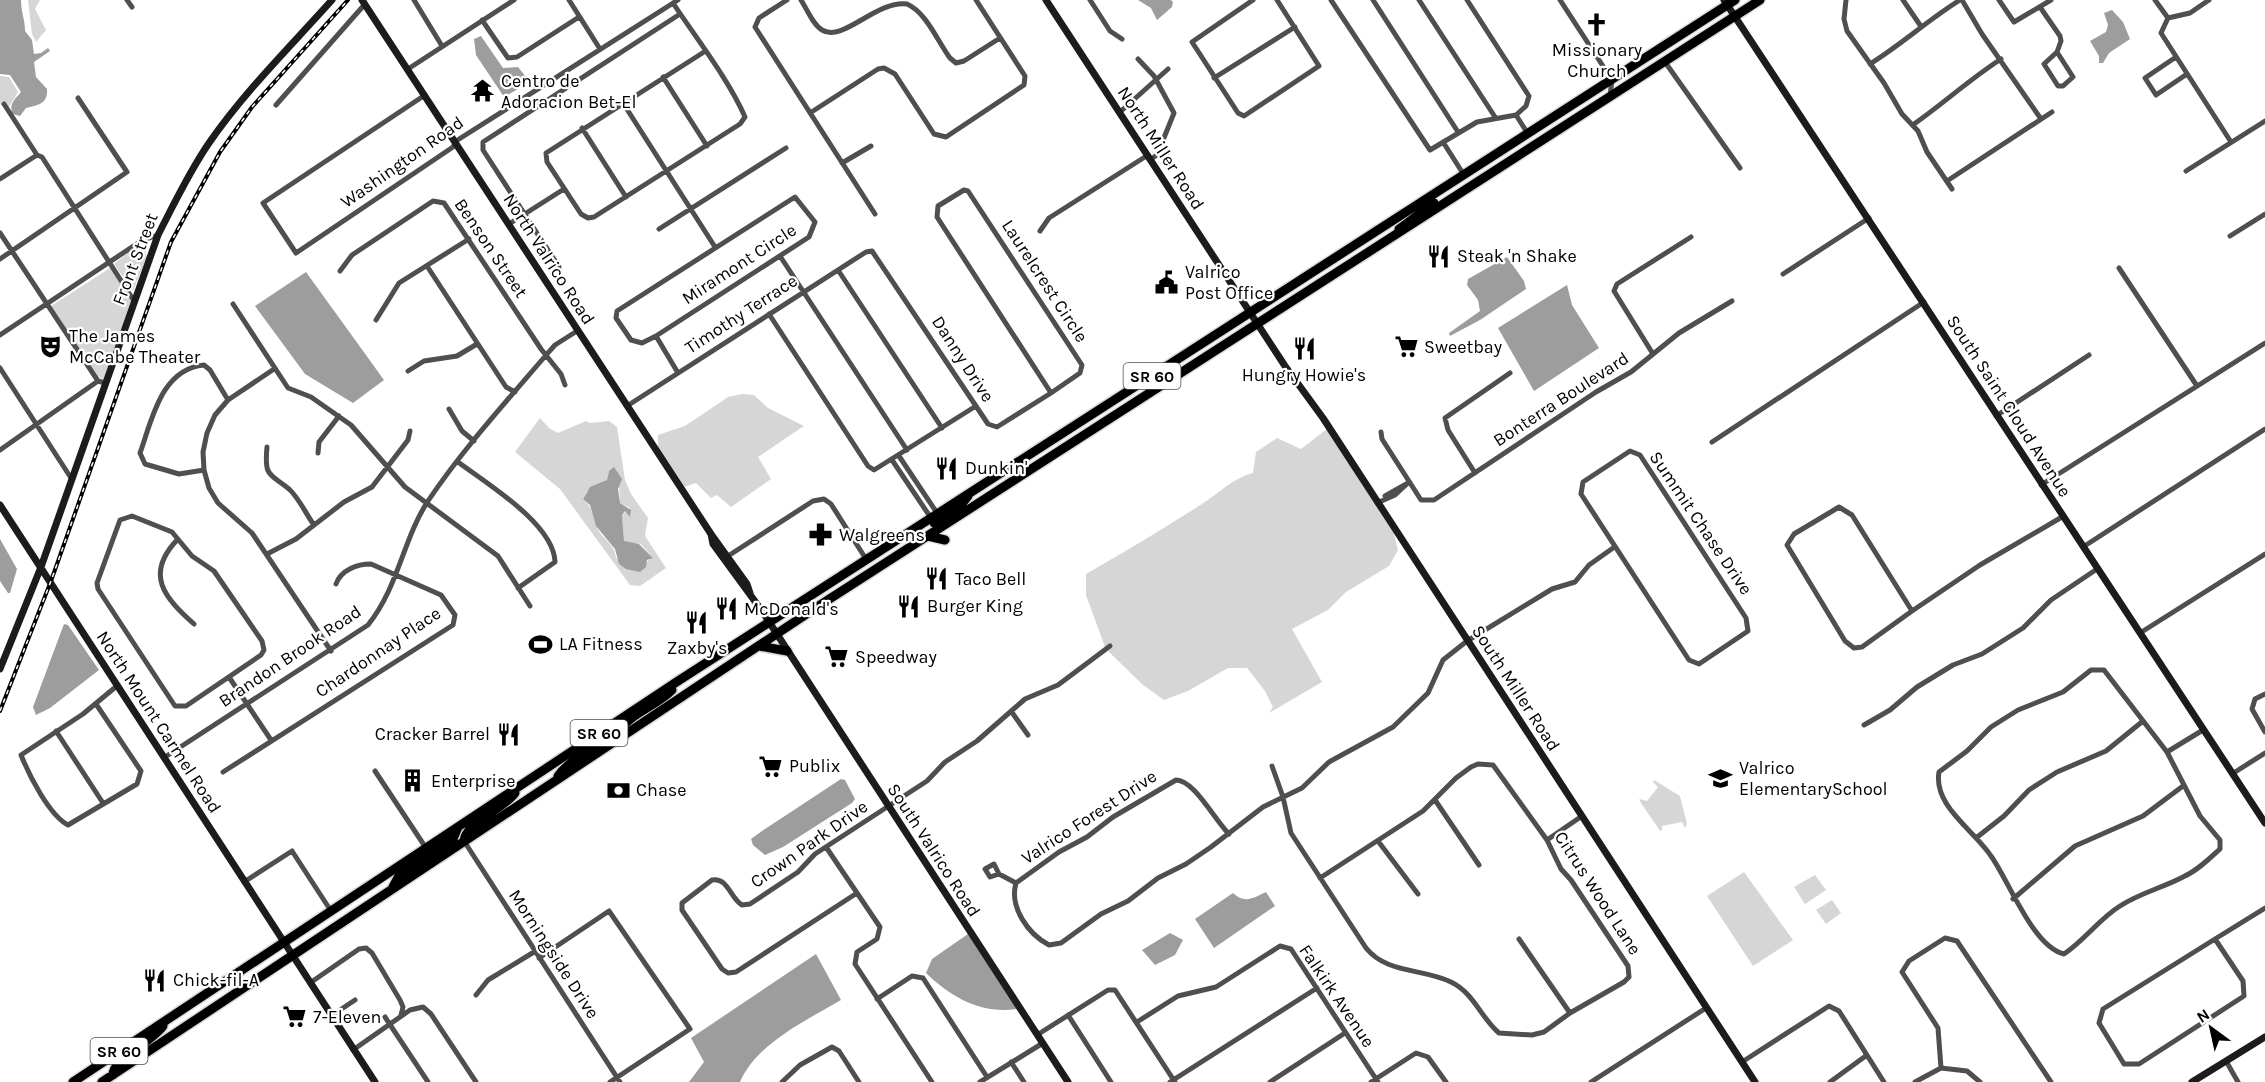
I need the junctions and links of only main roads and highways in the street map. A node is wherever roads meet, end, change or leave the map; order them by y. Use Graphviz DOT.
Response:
graph roads {
  1 [pos="1760,0"];
  2 [pos="1729,2"];
  3 [pos="1541,125"];
  4 [pos="1464,175"];
  5 [pos="1472,186"];
  6 [pos="1392,238"];
  7 [pos="1114,401"];
  8 [pos="1121,412"];
  9 [pos="937,521"];
  10 [pos="928,536"];
  11 [pos="945,540"];
  12 [pos="759,646"];
  13 [pos="787,651"];
  14 [pos="678,681"];
  15 [pos="611,726"];
  16 [pos="619,738"];
  17 [pos="553,782"];
  18 [pos="520,786"];
  19 [pos="458,827"];
  20 [pos="464,841"];
  21 [pos="392,889"];
  22 [pos="165,1021"];
  23 [pos="112,1075"];
  24 [pos="73,1082"];
  25 [pos="102,1082"];
  1 -- 5 [label="highway, SR 60"];
  2 -- 3 [label="highway, SR 60"];
  3 -- 4 [label="highway, SR 60"];
  3 -- 5 [label="highway"];
  4 -- 6 [label="highway"];
  4 -- 7 [label="highway, SR 60"];
  5 -- 6 [label="highway, SR 60"];
  6 -- 8 [label="highway, SR 60"];
  7 -- 8 [label="highway"];
  7 -- 9 [label="highway, SR 60"];
  8 -- 9 [label="highway, SR 60"];
  9 -- 10 [label="highway, SR 60"];
  9 -- 14 [label="highway, SR 60"];
  10 -- 11 [label="highway"];
  10 -- 12 [label="highway, SR 60"];
  12 -- 13 [label="highway"];
  12 -- 16 [label="highway, SR 60"];
  14 -- 15 [label="highway, SR 60"];
  14 -- 16 [label="highway"];
  15 -- 17 [label="highway"];
  15 -- 18 [label="highway, SR 60"];
  16 -- 17 [label="highway, SR 60"];
  17 -- 20 [label="highway, SR 60"];
  18 -- 19 [label="highway, SR 60"];
  18 -- 20 [label="highway"];
  19 -- 21 [label="highway"];
  19 -- 22 [label="highway, SR 60"];
  20 -- 21 [label="highway, SR 60"];
  21 -- 23 [label="highway, SR 60"];
  22 -- 23 [label="highway"];
  22 -- 24 [label="highway, SR 60"];
  23 -- 25 [label="highway, SR 60"];
}
